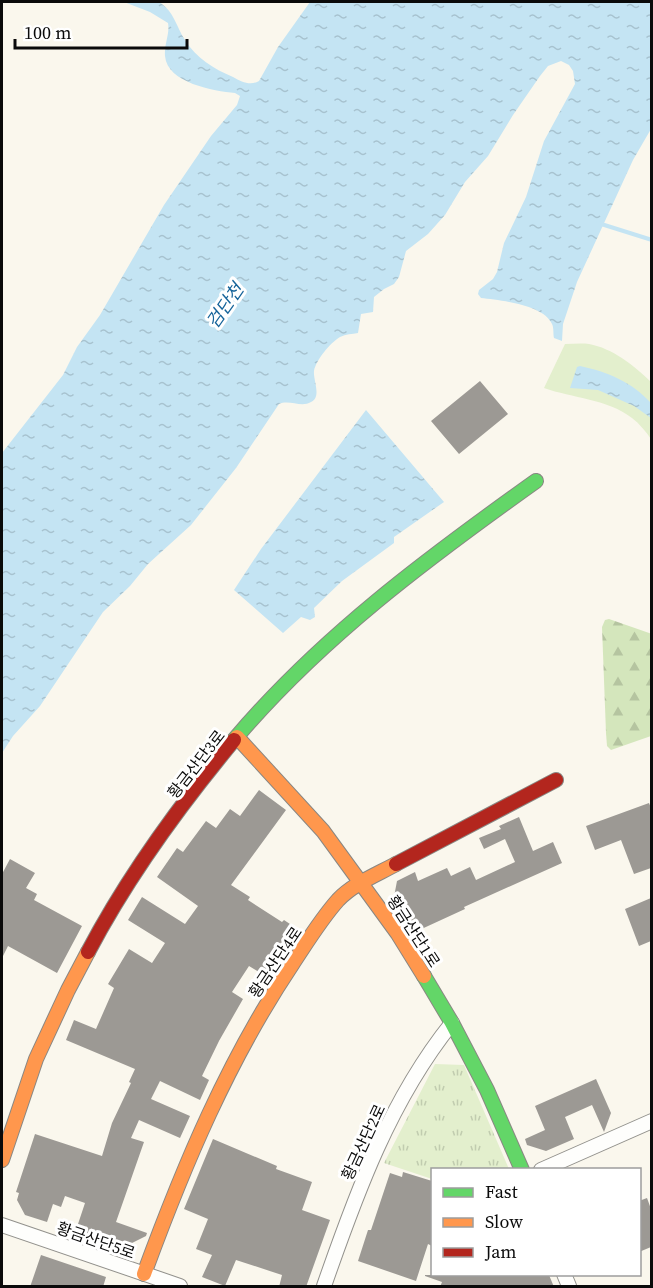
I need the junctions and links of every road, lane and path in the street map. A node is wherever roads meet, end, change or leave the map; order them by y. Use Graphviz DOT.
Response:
graph roads {
  1 [pos="536,481"];
  2 [pos="237,737"];
  3 [pos="556,780"];
  4 [pos="362,882"];
  5 [pos="452,1023"];
  6 [pos="651,1121"];
  7 [pos="2,1160"];
  8 [pos="521,1168"];
  9 [pos="545,1168"];
  10 [pos="2,1225"];
  11 [pos="144,1274"];
  12 [pos="180,1287"];
  13 [pos="324,1287"];
  1 -- 2 [label="street, 황금산단3로"];
  2 -- 4 [label="street, 황금산단1로"];
  2 -- 7 [label="street, 황금산단3로"];
  3 -- 4 [label="street, 황금산단4로"];
  4 -- 5 [label="street, 황금산단1로"];
  4 -- 11 [label="street, 황금산단4로"];
  5 -- 8 [label="street, 황금산단1로"];
  5 -- 13 [label="street, 황금산단2로"];
  6 -- 9 [label="street"];
  10 -- 11 [label="street, 황금산단5로"];
  11 -- 12 [label="street, 황금산단5로"];
}
